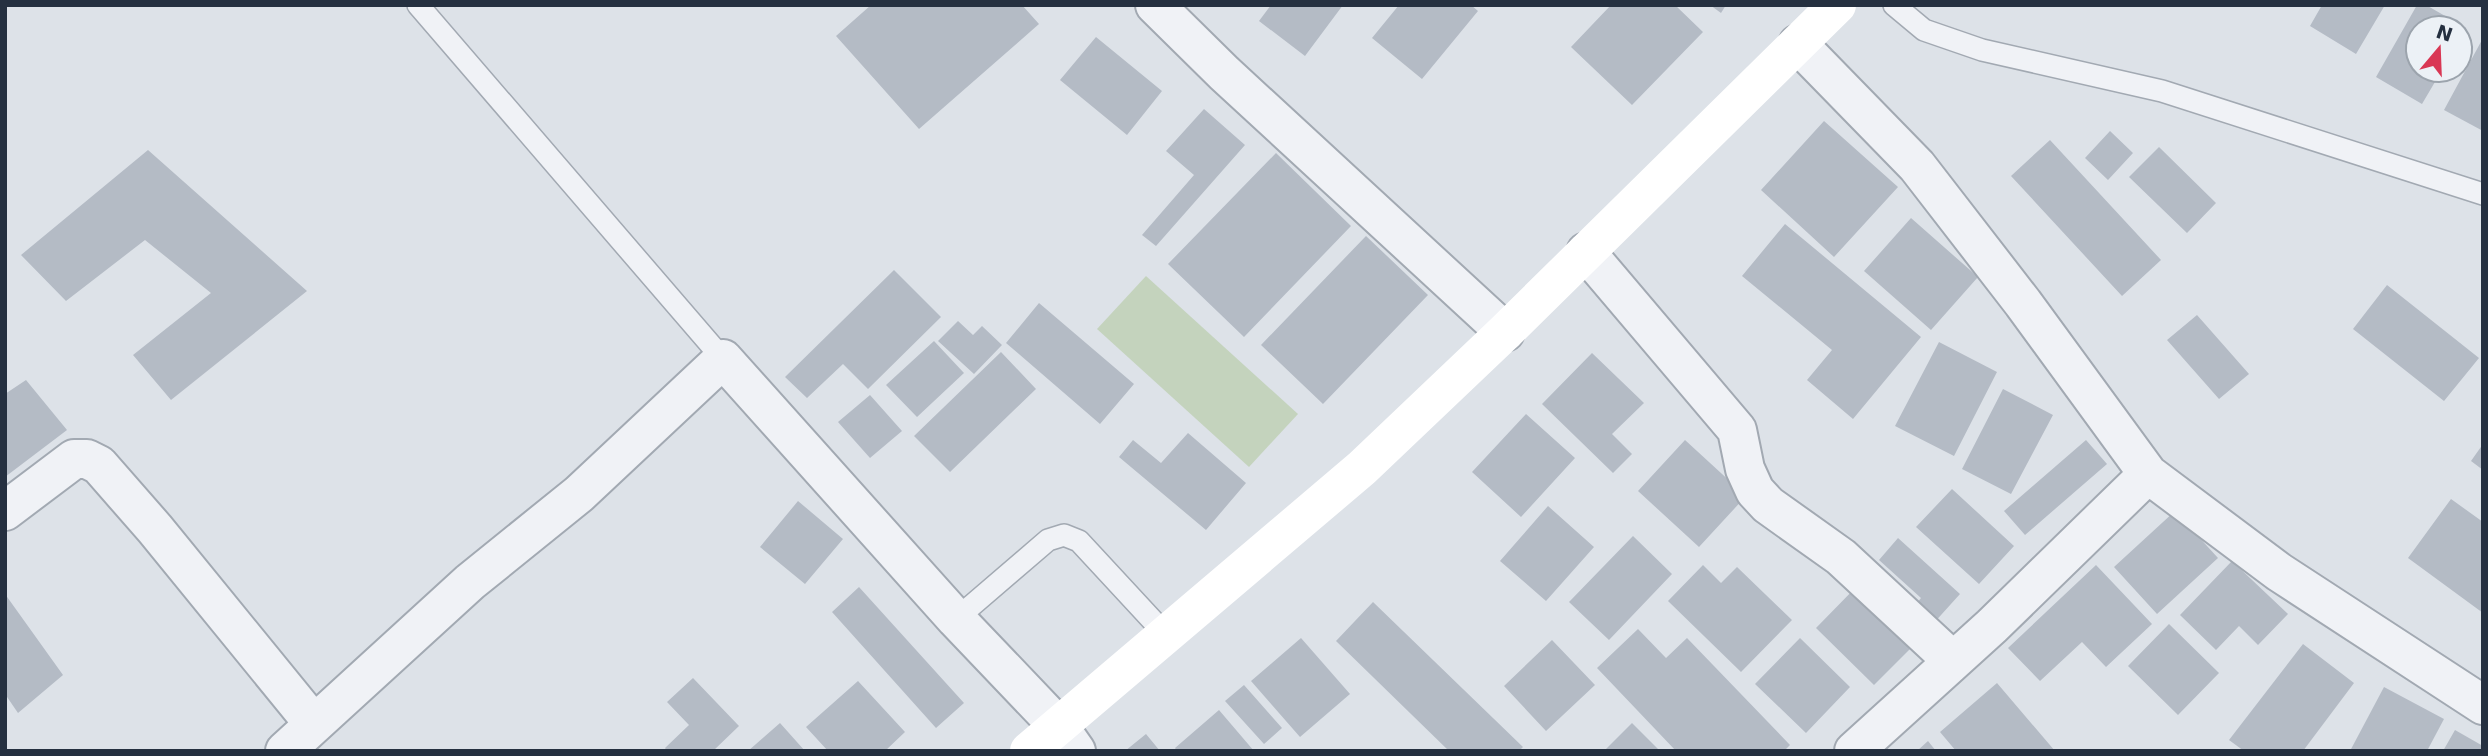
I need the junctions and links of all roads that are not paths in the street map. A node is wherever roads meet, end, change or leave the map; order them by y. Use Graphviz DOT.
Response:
graph roads {
  1 [pos="418,5"];
  2 [pos="1155,5"];
  3 [pos="1837,5"];
  4 [pos="1894,5"];
  5 [pos="1798,44"];
  6 [pos="2483,194"];
  7 [pos="1586,252"];
  8 [pos="1505,332"];
  9 [pos="723,359"];
  10 [pos="2148,474"];
  11 [pos="5,511"];
  12 [pos="956,619"];
  13 [pos="1167,636"];
  14 [pos="1953,661"];
  15 [pos="2483,705"];
  16 [pos="314,724"];
  17 [pos="1068,739"];
  18 [pos="285,751"];
  19 [pos="1029,751"];
  20 [pos="1854,751"];
  1 -- 9 [label="lane"];
  2 -- 8 [label="street"];
  3 -- 5 [label="main road"];
  4 -- 6 [label="lane"];
  5 -- 7 [label="main road"];
  5 -- 10 [label="street"];
  7 -- 8 [label="main road"];
  7 -- 14 [label="street"];
  8 -- 13 [label="main road"];
  9 -- 12 [label="street"];
  9 -- 16 [label="street"];
  10 -- 14 [label="street"];
  10 -- 15 [label="street"];
  11 -- 16 [label="street"];
  12 -- 13 [label="lane"];
  12 -- 17 [label="street"];
  13 -- 17 [label="main road"];
  14 -- 20 [label="street"];
  16 -- 18 [label="street"];
  17 -- 19 [label="main road"];
}
